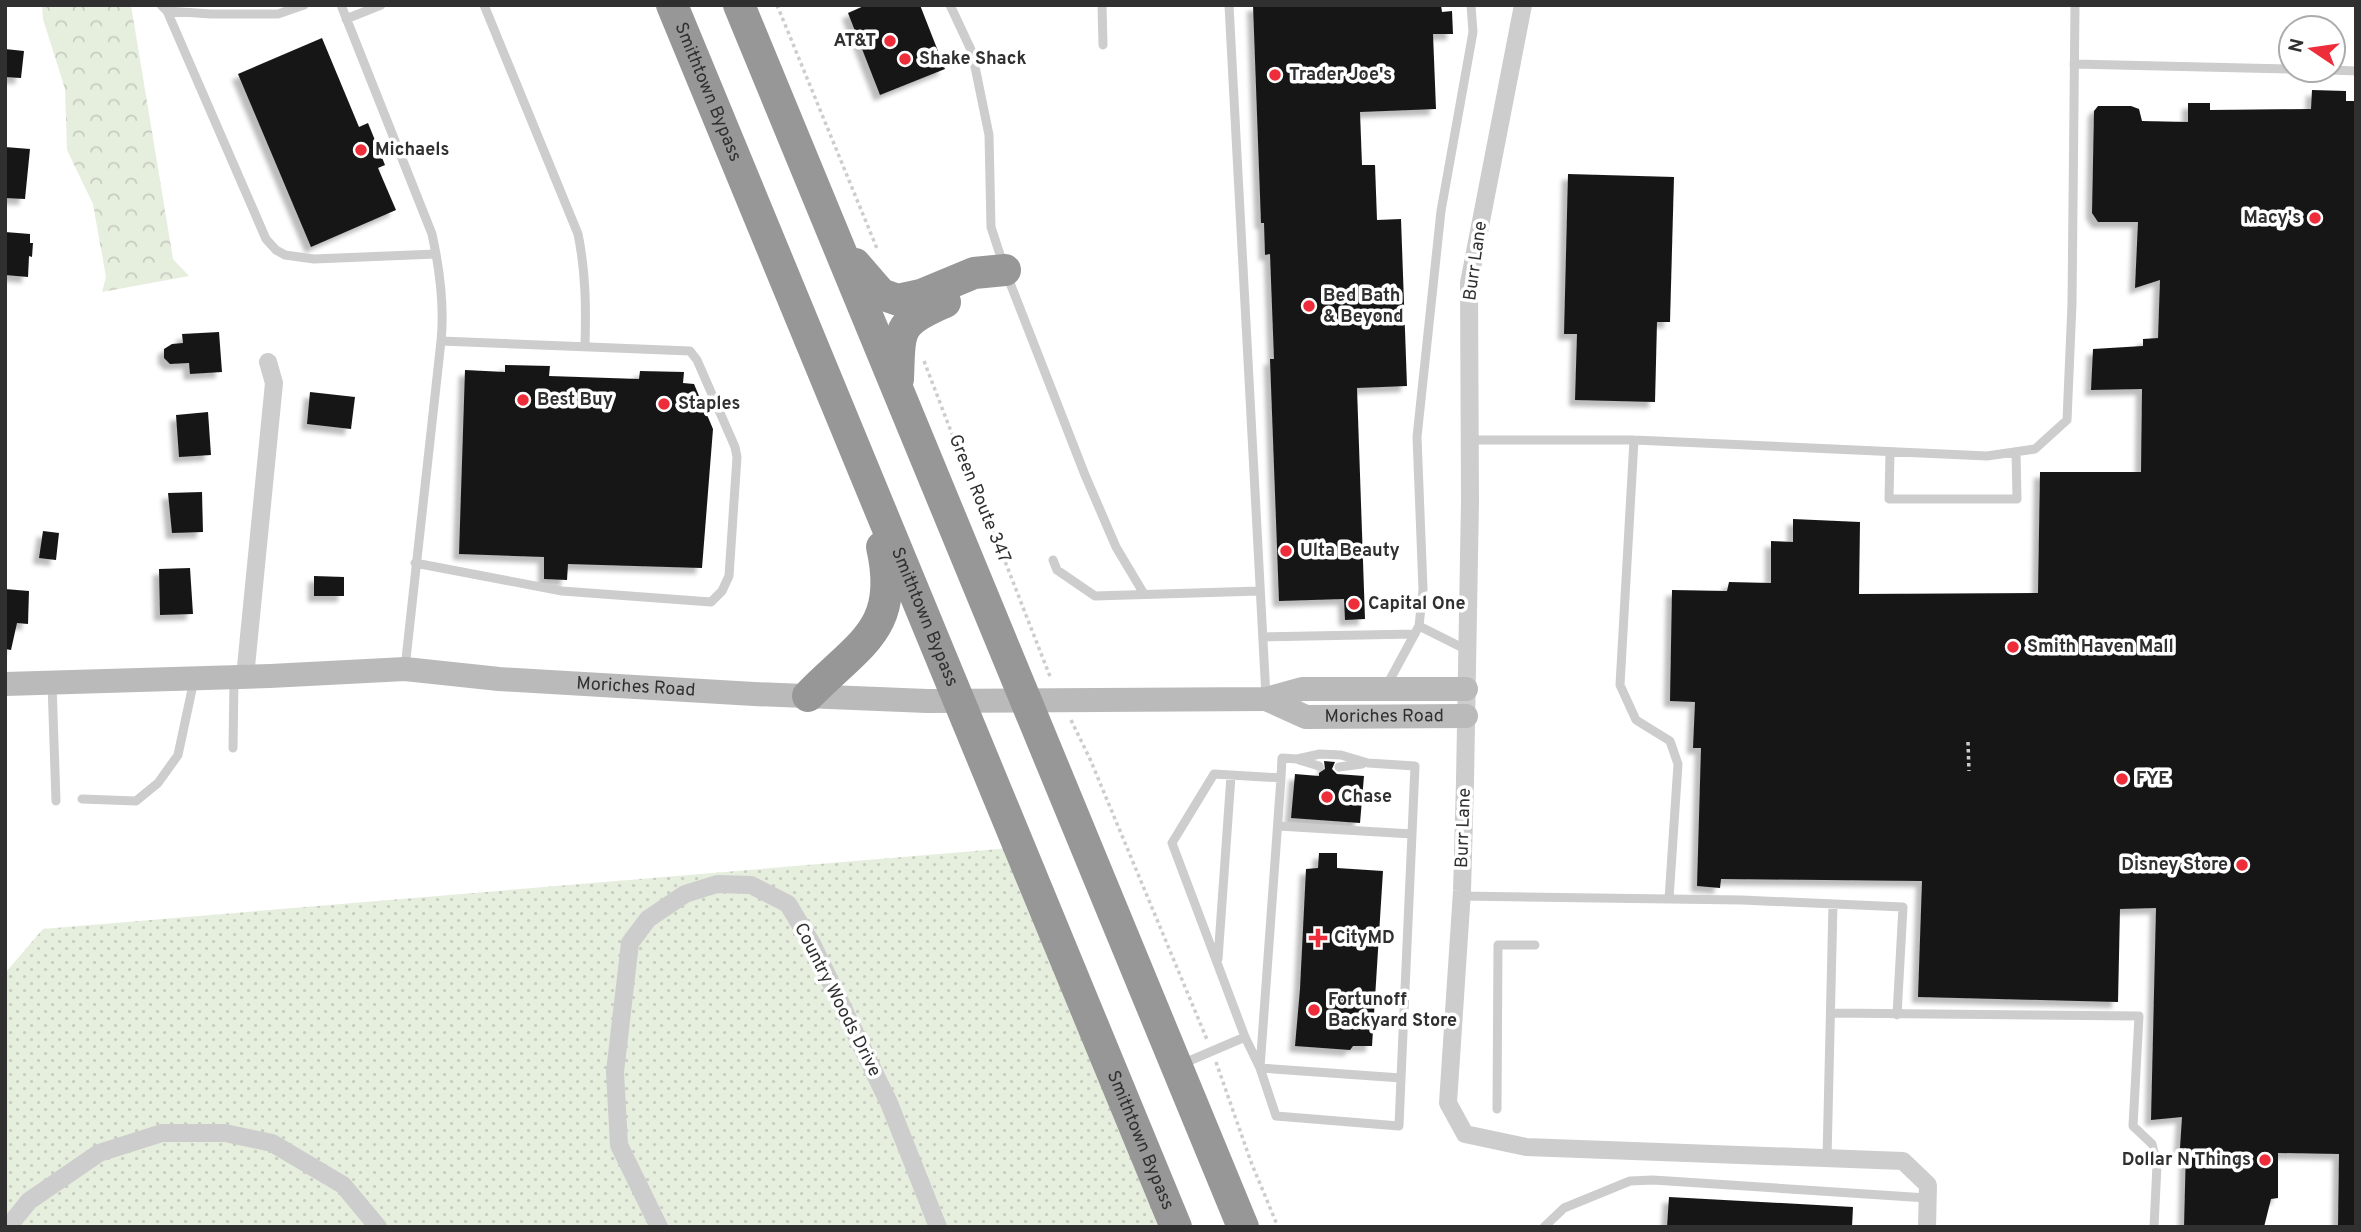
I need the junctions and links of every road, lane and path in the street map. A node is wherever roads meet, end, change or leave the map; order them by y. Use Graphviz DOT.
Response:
graph roads {
  1 [pos="304,5"];
  2 [pos="341,5"];
  3 [pos="381,5"];
  4 [pos="484,5"];
  5 [pos="672,5"];
  6 [pos="739,5"];
  7 [pos="777,5"];
  8 [pos="950,5"];
  9 [pos="1102,5"];
  10 [pos="1229,5"];
  11 [pos="1471,5"];
  12 [pos="1523,5"];
  13 [pos="2075,5"];
  14 [pos="164,8"];
  15 [pos="346,19"];
  16 [pos="1103,45"];
  17 [pos="2074,64"];
  18 [pos="2277,69"];
  19 [pos="836,240"];
  20 [pos="436,254"];
  21 [pos="882,261"];
  22 [pos="1005,270"];
  23 [pos="441,341"];
  24 [pos="585,347"];
  25 [pos="923,361"];
  26 [pos="268,362"];
  27 [pos="897,391"];
  28 [pos="1470,440"];
  29 [pos="1634,440"];
  30 [pos="1890,452"];
  31 [pos="2016,452"];
  32 [pos="867,480"];
  33 [pos="1053,560"];
  34 [pos="415,563"];
  35 [pos="1260,591"];
  36 [pos="1144,594"];
  37 [pos="1417,630"];
  38 [pos="1263,637"];
  39 [pos="1467,650"];
  40 [pos="1043,662"];
  41 [pos="405,669"];
  42 [pos="240,677"];
  43 [pos="195,678"];
  44 [pos="52,682"];
  45 [pos="5,684"];
  46 [pos="1384,689"];
  47 [pos="1466,689"];
  48 [pos="808,696"];
  49 [pos="1025,699"];
  50 [pos="1266,699"];
  51 [pos="959,701"];
  52 [pos="1466,716"];
  53 [pos="1968,743"];
  54 [pos="233,748"];
  55 [pos="1090,759"];
  56 [pos="1297,759"];
  57 [pos="1368,763"];
  58 [pos="1319,766"];
  59 [pos="1339,767"];
  60 [pos="1969,771"];
  61 [pos="1231,776"];
  62 [pos="1281,778"];
  63 [pos="82,799"];
  64 [pos="56,801"];
  65 [pos="1278,827"];
  66 [pos="1412,834"];
  67 [pos="1462,896"];
  68 [pos="1669,899"];
  69 [pos="1833,904"];
  70 [pos="1535,945"];
  71 [pos="1218,964"];
  72 [pos="1831,1013"];
  73 [pos="1897,1015"];
  74 [pos="1205,1034"];
  75 [pos="1245,1037"];
  76 [pos="1176,1067"];
  77 [pos="1218,1067"];
  78 [pos="1260,1068"];
  79 [pos="1401,1078"];
  80 [pos="1497,1109"];
  81 [pos="1828,1158"];
  82 [pos="1927,1198"];
  83 [pos="8,1227"];
  84 [pos="378,1227"];
  85 [pos="659,1227"];
  86 [pos="938,1227"];
  87 [pos="1176,1227"];
  88 [pos="1243,1227"];
  89 [pos="1278,1227"];
  90 [pos="1544,1227"];
  91 [pos="1927,1227"];
  92 [pos="2154,1227"];
  1 -- 14 [label="lane"];
  2 -- 15 [label="lane"];
  3 -- 15 [label="lane"];
  4 -- 24 [label="lane"];
  5 -- 32 [label="highway, Smithtown Bypass"];
  6 -- 19 [label="highway"];
  7 -- 21 [label="path"];
  8 -- 22 [label="lane"];
  9 -- 16 [label="lane"];
  10 -- 35 [label="lane"];
  11 -- 37 [label="lane"];
  12 -- 28 [label="street, Burr Lane"];
  13 -- 17 [label="lane"];
  14 -- 20 [label="lane"];
  15 -- 20 [label="lane"];
  17 -- 18 [label="lane"];
  17 -- 31 [label="lane"];
  19 -- 22 [label="highway"];
  19 -- 27 [label="highway"];
  20 -- 23 [label="lane"];
  22 -- 27 [label="highway"];
  22 -- 36 [label="lane"];
  23 -- 24 [label="lane"];
  23 -- 34 [label="lane"];
  24 -- 34 [label="lane"];
  25 -- 40 [label="path, Green Route 347"];
  26 -- 42 [label="street"];
  27 -- 49 [label="highway"];
  28 -- 29 [label="lane"];
  28 -- 39 [label="street, Burr Lane"];
  29 -- 30 [label="lane"];
  29 -- 68 [label="lane"];
  30 -- 31 [label="lane"];
  30 -- 31 [label="lane"];
  32 -- 48 [label="highway"];
  32 -- 51 [label="highway, Smithtown Bypass"];
  33 -- 36 [label="lane"];
  34 -- 41 [label="lane"];
  35 -- 36 [label="lane"];
  35 -- 38 [label="lane"];
  37 -- 38 [label="lane"];
  37 -- 39 [label="lane"];
  37 -- 46 [label="lane"];
  38 -- 50 [label="lane"];
  39 -- 47 [label="street, Burr Lane"];
  41 -- 42 [label="main road, Moriches Road"];
  41 -- 48 [label="main road, Moriches Road"];
  42 -- 43 [label="main road, Moriches Road"];
  42 -- 54 [label="lane"];
  43 -- 44 [label="main road, Moriches Road"];
  43 -- 63 [label="lane"];
  44 -- 45 [label="main road, Moriches Road"];
  44 -- 64 [label="lane"];
  46 -- 47 [label="main road, Moriches Road"];
  46 -- 50 [label="main road, Moriches Road"];
  47 -- 52 [label="street, Burr Lane"];
  48 -- 51 [label="main road, Moriches Road"];
  49 -- 50 [label="main road, Moriches Road"];
  49 -- 51 [label="main road, Moriches Road"];
  49 -- 76 [label="highway"];
  50 -- 52 [label="main road, Moriches Road"];
  51 -- 87 [label="highway, Smithtown Bypass"];
  52 -- 67 [label="street, Burr Lane"];
  53 -- 60 [label="path"];
  55 -- 74 [label="path"];
  56 -- 57 [label="lane"];
  56 -- 58 [label="lane"];
  56 -- 62 [label="lane"];
  57 -- 59 [label="lane"];
  57 -- 66 [label="lane"];
  61 -- 62 [label="lane"];
  61 -- 71 [label="lane"];
  61 -- 71 [label="lane"];
  62 -- 65 [label="lane"];
  65 -- 66 [label="lane"];
  65 -- 78 [label="lane"];
  66 -- 79 [label="lane"];
  67 -- 68 [label="lane"];
  67 -- 81 [label="street, Burr Lane"];
  68 -- 69 [label="lane"];
  69 -- 72 [label="lane"];
  69 -- 73 [label="lane"];
  70 -- 80 [label="lane"];
  71 -- 75 [label="lane"];
  72 -- 73 [label="lane"];
  72 -- 81 [label="lane"];
  73 -- 92 [label="lane"];
  75 -- 76 [label="lane"];
  75 -- 78 [label="lane"];
  76 -- 88 [label="highway"];
  77 -- 89 [label="path"];
  78 -- 79 [label="lane"];
  78 -- 79 [label="lane"];
  81 -- 82 [label="street, Burr Lane"];
  82 -- 90 [label="lane"];
  82 -- 91 [label="street, Burr Lane"];
  83 -- 84 [label="street"];
  85 -- 86 [label="street, Country Woods Drive"];
}
